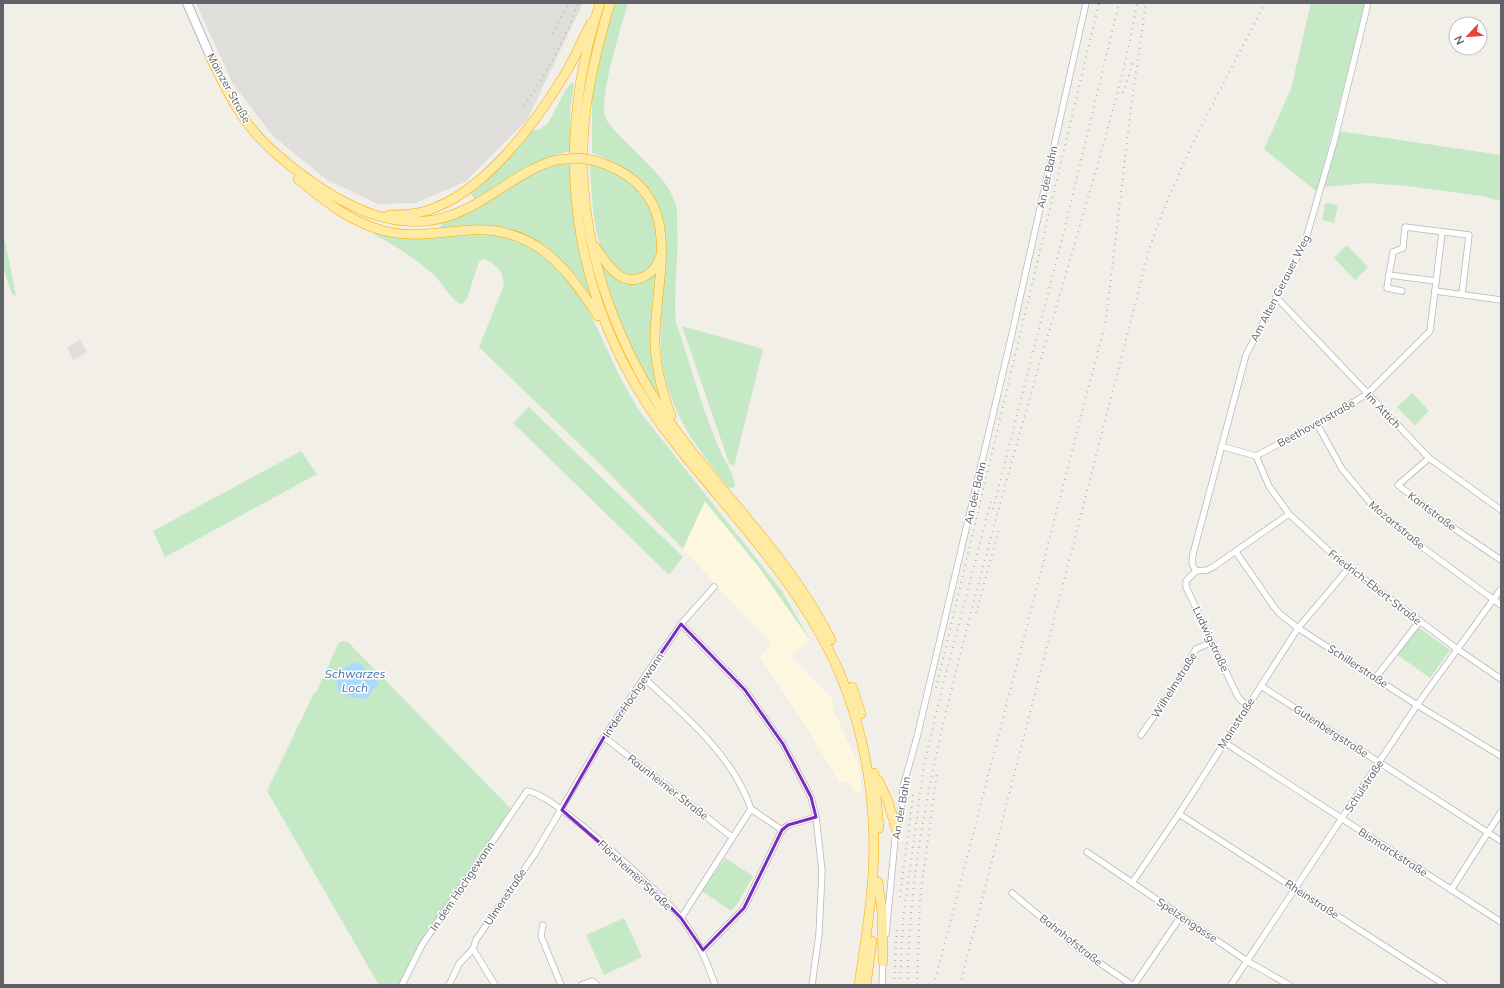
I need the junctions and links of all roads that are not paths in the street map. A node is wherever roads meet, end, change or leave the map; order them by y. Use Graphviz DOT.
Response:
graph roads {
  1 [pos="187,3"];
  2 [pos="610,3"];
  3 [pos="1086,3"];
  4 [pos="1368,3"];
  5 [pos="599,7"];
  6 [pos="208,60"];
  7 [pos="278,157"];
  8 [pos="366,213"];
  9 [pos="1442,233"];
  10 [pos="592,242"];
  11 [pos="663,246"];
  12 [pos="1389,275"];
  13 [pos="1436,281"];
  14 [pos="1402,291"];
  15 [pos="1435,291"];
  16 [pos="1462,294"];
  17 [pos="1276,297"];
  18 [pos="1501,300"];
  19 [pos="608,333"];
  20 [pos="1368,394"];
  21 [pos="1317,424"];
  22 [pos="677,431"];
  23 [pos="1221,446"];
  24 [pos="1256,456"];
  25 [pos="1429,458"];
  26 [pos="1501,510"];
  27 [pos="1289,514"];
  28 [pos="1236,552"];
  29 [pos="1501,560"];
  30 [pos="1348,568"];
  31 [pos="1196,571"];
  32 [pos="714,587"];
  33 [pos="1501,589"];
  34 [pos="1493,600"];
  35 [pos="1501,605"];
  36 [pos="1420,621"];
  37 [pos="681,624"];
  38 [pos="1298,628"];
  39 [pos="1212,642"];
  40 [pos="1457,650"];
  41 [pos="1376,677"];
  42 [pos="644,678"];
  43 [pos="1501,680"];
  44 [pos="1261,686"];
  45 [pos="1417,705"];
  46 [pos="1247,706"];
  47 [pos="1141,735"];
  48 [pos="604,737"];
  49 [pos="1224,742"];
  50 [pos="1501,756"];
  51 [pos="1380,763"];
  52 [pos="874,771"];
  53 [pos="527,791"];
  54 [pos="750,809"];
  55 [pos="562,810"];
  56 [pos="1501,812"];
  57 [pos="1179,814"];
  58 [pos="816,818"];
  59 [pos="1342,819"];
  60 [pos="896,829"];
  61 [pos="782,830"];
  62 [pos="1488,833"];
  63 [pos="732,837"];
  64 [pos="1501,841"];
  65 [pos="1087,852"];
  66 [pos="878,882"];
  67 [pos="1132,883"];
  68 [pos="1295,889"];
  69 [pos="1451,890"];
  70 [pos="1012,893"];
  71 [pos="1181,916"];
  72 [pos="681,918"];
  73 [pos="1501,922"];
  74 [pos="543,925"];
  75 [pos="473,949"];
  76 [pos="703,950"];
  77 [pos="1247,961"];
  78 [pos="883,962"];
  79 [pos="402,985"];
  80 [pos="449,985"];
  81 [pos="495,985"];
  82 [pos="561,985"];
  83 [pos="580,985"];
  84 [pos="597,985"];
  85 [pos="715,985"];
  86 [pos="812,985"];
  87 [pos="859,985"];
  88 [pos="866,985"];
  89 [pos="882,985"];
  90 [pos="1133,985"];
  91 [pos="1231,985"];
  92 [pos="1289,985"];
  93 [pos="1445,985"];
  1 -- 6 [label="main road, Mainzer Straße"];
  2 -- 10 [label="highway"];
  3 -- 60 [label="street, An der Bahn"];
  4 -- 17 [label="street, Am Alten Gerauer Weg"];
  5 -- 8 [label="highway"];
  5 -- 19 [label="highway"];
  6 -- 7 [label="highway, Mainzer Straße"];
  7 -- 8 [label="highway, Mainzer Straße"];
  7 -- 19 [label="highway"];
  8 -- 11 [label="highway, bridge"];
  9 -- 12 [label="street"];
  9 -- 13 [label="street, Beethovenstraße"];
  9 -- 16 [label="street"];
  10 -- 11 [label="highway"];
  10 -- 22 [label="highway"];
  11 -- 22 [label="highway"];
  12 -- 13 [label="street"];
  12 -- 14 [label="street"];
  13 -- 15 [label="street, Beethovenstraße"];
  15 -- 16 [label="street"];
  15 -- 20 [label="street, Beethovenstraße"];
  16 -- 18 [label="street"];
  17 -- 20 [label="street, Im Attich"];
  17 -- 23 [label="street, Am Alten Gerauer Weg"];
  19 -- 87 [label="highway"];
  20 -- 21 [label="street, Beethovenstraße"];
  20 -- 25 [label="street, Im Attich"];
  21 -- 24 [label="street, Beethovenstraße"];
  21 -- 34 [label="street, Mozartstraße"];
  22 -- 52 [label="highway"];
  23 -- 24 [label="street"];
  23 -- 31 [label="street, Am Alten Gerauer Weg"];
  24 -- 27 [label="street, Friedrich-Ebert-Straße"];
  25 -- 26 [label="street, Im Attich"];
  25 -- 29 [label="street, Kantstraße"];
  27 -- 28 [label="street"];
  27 -- 30 [label="street, Friedrich-Ebert-Straße"];
  28 -- 31 [label="street"];
  28 -- 38 [label="street, Schillerstraße"];
  30 -- 36 [label="street, Friedrich-Ebert-Straße"];
  30 -- 38 [label="street, Mainstraße"];
  31 -- 39 [label="street, Ludwigstraße"];
  32 -- 37 [label="street, In der Hochgewann"];
  33 -- 34 [label="street, Schulstraße"];
  34 -- 35 [label="street, Mozartstraße"];
  34 -- 40 [label="street, Schulstraße"];
  36 -- 40 [label="street, Friedrich-Ebert-Straße"];
  36 -- 41 [label="street"];
  37 -- 42 [label="street, In der Hochgewann"];
  37 -- 58 [label="street"];
  38 -- 41 [label="street, Schillerstraße"];
  38 -- 44 [label="street, Mainstraße"];
  39 -- 46 [label="street, Ludwigstraße"];
  39 -- 47 [label="street, Wilhelmstraße"];
  40 -- 43 [label="street, Friedrich-Ebert-Straße"];
  40 -- 45 [label="street, Schulstraße"];
  41 -- 45 [label="street, Schillerstraße"];
  42 -- 48 [label="street, In der Hochgewann"];
  42 -- 54 [label="street"];
  44 -- 46 [label="street, Mainstraße"];
  44 -- 51 [label="street, Gutenbergstraße"];
  45 -- 50 [label="street, Schillerstraße"];
  45 -- 51 [label="street, Schulstraße"];
  46 -- 49 [label="street, Mainstraße"];
  48 -- 55 [label="street, In der Hochgewann"];
  48 -- 63 [label="street, Raunheimer Straße"];
  49 -- 57 [label="street, Mainstraße"];
  49 -- 59 [label="street, Bismarckstraße"];
  51 -- 59 [label="street, Schulstraße"];
  51 -- 62 [label="street, Gutenbergstraße"];
  52 -- 60 [label="highway"];
  52 -- 66 [label="highway"];
  53 -- 55 [label="street, Flörsheimer Straße"];
  53 -- 79 [label="street, In dem Hochgewann"];
  54 -- 61 [label="street"];
  54 -- 63 [label="street"];
  55 -- 72 [label="street, Flörsheimer Straße"];
  55 -- 75 [label="street, Ulmenstraße"];
  56 -- 62 [label="street"];
  57 -- 67 [label="street, Mainstraße"];
  57 -- 68 [label="street, Rheinstraße"];
  58 -- 61 [label="street"];
  58 -- 86 [label="street"];
  59 -- 68 [label="street, Schulstraße"];
  59 -- 69 [label="street, Bismarckstraße"];
  60 -- 78 [label="street, An der Bahn"];
  61 -- 76 [label="street"];
  62 -- 64 [label="street, Gutenbergstraße"];
  62 -- 69 [label="street"];
  63 -- 72 [label="street"];
  65 -- 67 [label="street, Spelzengasse"];
  66 -- 78 [label="highway"];
  66 -- 88 [label="highway"];
  67 -- 71 [label="street, Spelzengasse"];
  68 -- 77 [label="street, Schulstraße"];
  68 -- 93 [label="street, Rheinstraße"];
  69 -- 73 [label="street, Bismarckstraße"];
  70 -- 90 [label="street, Bahnhofstraße"];
  71 -- 77 [label="street, Spelzengasse"];
  71 -- 90 [label="street"];
  72 -- 76 [label="street, Flörsheimer Straße"];
  74 -- 82 [label="street"];
  75 -- 80 [label="street, Ulmenstraße"];
  75 -- 81 [label="street"];
  76 -- 85 [label="street, Flörsheimer Straße"];
  77 -- 91 [label="street, Schulstraße"];
  77 -- 92 [label="street, Spelzengasse"];
  78 -- 89 [label="street, An der Bahn"];
  83 -- 84 [label="street"];
}
